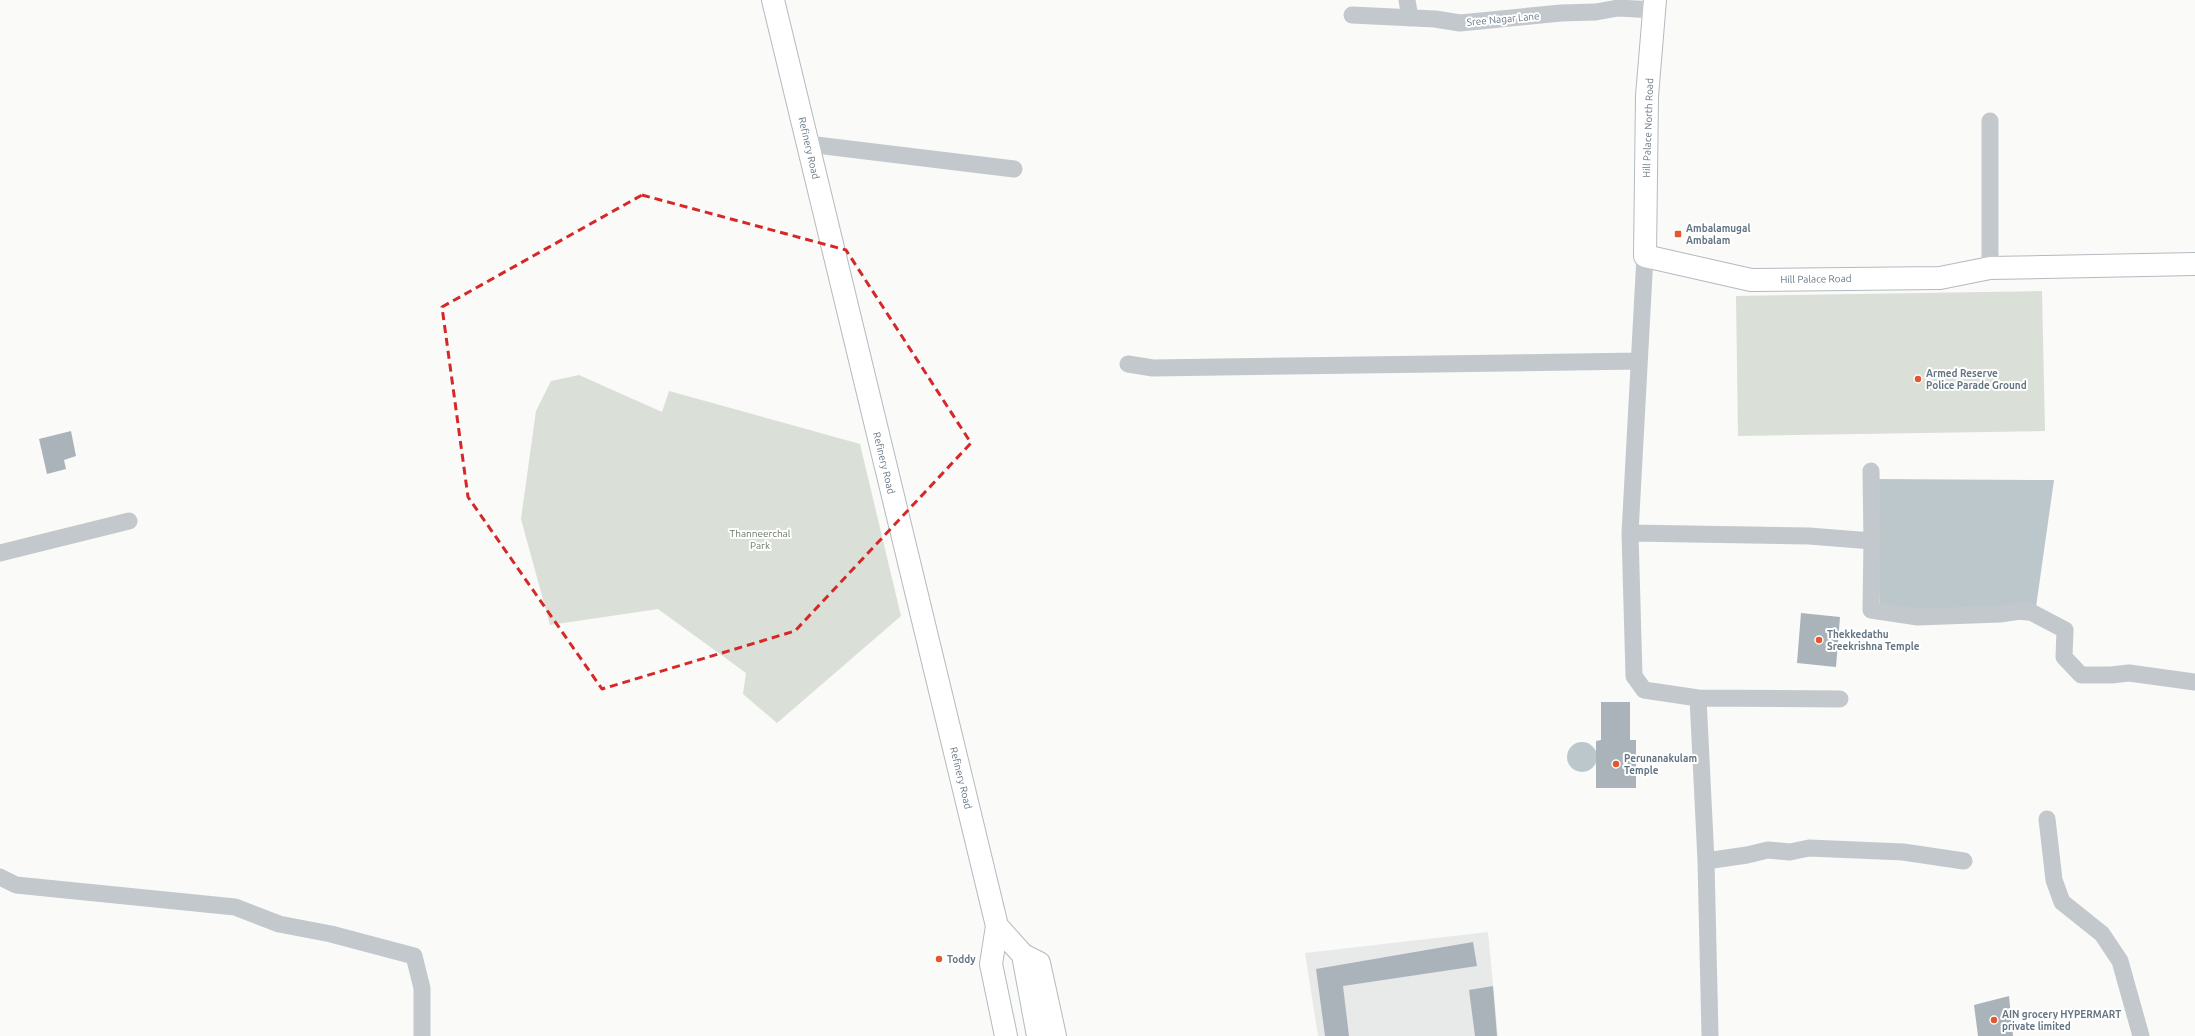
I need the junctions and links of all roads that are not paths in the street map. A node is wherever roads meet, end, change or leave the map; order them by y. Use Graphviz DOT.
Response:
graph roads {
  1 [pos="773,0"];
  2 [pos="1407,0"];
  3 [pos="1655,5"];
  4 [pos="1352,15"];
  5 [pos="1410,18"];
  6 [pos="1990,121"];
  7 [pos="808,144"];
  8 [pos="1014,169"];
  9 [pos="1645,256"];
  10 [pos="2195,264"];
  11 [pos="1990,268"];
  12 [pos="1639,361"];
  13 [pos="1128,364"];
  14 [pos="1870,471"];
  15 [pos="129,521"];
  16 [pos="1630,533"];
  17 [pos="1872,540"];
  18 [pos="0,553"];
  19 [pos="2195,682"];
  20 [pos="1698,698"];
  21 [pos="1840,699"];
  22 [pos="2047,819"];
  23 [pos="1706,861"];
  24 [pos="1964,861"];
  25 [pos="0,877"];
  26 [pos="998,926"];
  27 [pos="1023,955"];
  28 [pos="422,1036"];
  29 [pos="1006,1036"];
  30 [pos="1038,1036"];
  31 [pos="1055,1036"];
  32 [pos="1710,1036"];
  33 [pos="2141,1036"];
  1 -- 7 [label="main road, Refinery Road"];
  2 -- 5 [label="street"];
  3 -- 5 [label="street, Sree Nagar Lane"];
  3 -- 9 [label="main road, Hill Palace North Road"];
  4 -- 5 [label="street, Sree Nagar Lane"];
  6 -- 11 [label="street"];
  7 -- 8 [label="street"];
  7 -- 26 [label="main road, Refinery Road"];
  9 -- 11 [label="main road, Hill Palace Road"];
  9 -- 12 [label="street"];
  10 -- 11 [label="main road, Hill Palace Road"];
  12 -- 13 [label="street"];
  12 -- 16 [label="street"];
  14 -- 17 [label="street"];
  15 -- 18 [label="street"];
  16 -- 17 [label="street"];
  16 -- 20 [label="street"];
  17 -- 19 [label="street"];
  20 -- 21 [label="street"];
  20 -- 23 [label="street"];
  22 -- 33 [label="street"];
  23 -- 24 [label="street"];
  23 -- 32 [label="street"];
  25 -- 28 [label="street"];
  26 -- 27 [label="main road, Refinery Road"];
  26 -- 29 [label="main road, Refinery Road"];
  27 -- 30 [label="main road"];
  27 -- 31 [label="main road"];
}
